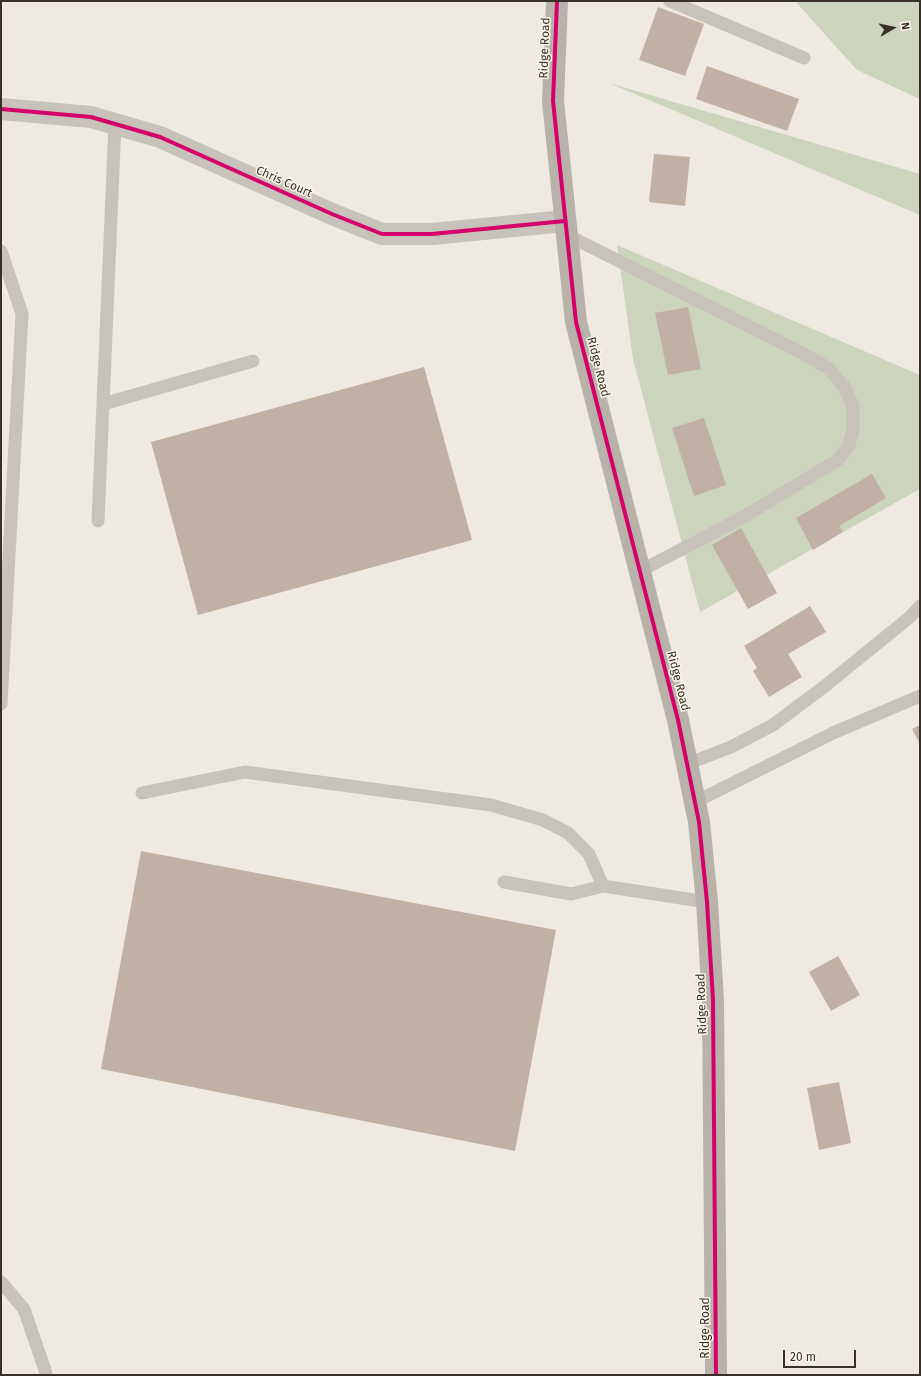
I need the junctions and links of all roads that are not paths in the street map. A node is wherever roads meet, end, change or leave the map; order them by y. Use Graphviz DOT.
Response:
graph roads {
  1 [pos="557,1"];
  2 [pos="670,1"];
  3 [pos="804,58"];
  4 [pos="1,109"];
  5 [pos="115,124"];
  6 [pos="566,228"];
  7 [pos="1,251"];
  8 [pos="253,361"];
  9 [pos="103,404"];
  10 [pos="98,521"];
  11 [pos="640,571"];
  12 [pos="920,606"];
  13 [pos="920,696"];
  14 [pos="1,704"];
  15 [pos="687,764"];
  16 [pos="142,793"];
  17 [pos="695,802"];
  18 [pos="504,882"];
  19 [pos="603,886"];
  20 [pos="707,902"];
  21 [pos="1,1282"];
  22 [pos="46,1375"];
  23 [pos="716,1375"];
  1 -- 6 [label="street, Ridge Road"];
  2 -- 3 [label="lane"];
  4 -- 5 [label="street, Chris Court"];
  5 -- 6 [label="street, Chris Court"];
  5 -- 9 [label="lane"];
  6 -- 11 [label="street, Ridge Road"];
  6 -- 11 [label="lane"];
  7 -- 14 [label="lane"];
  8 -- 9 [label="lane"];
  9 -- 10 [label="lane"];
  11 -- 15 [label="street, Ridge Road"];
  12 -- 15 [label="lane"];
  13 -- 17 [label="lane"];
  15 -- 17 [label="street, Ridge Road"];
  16 -- 19 [label="lane"];
  17 -- 20 [label="street, Ridge Road"];
  18 -- 19 [label="lane"];
  19 -- 20 [label="lane"];
  20 -- 23 [label="street, Ridge Road"];
  21 -- 22 [label="lane"];
}
